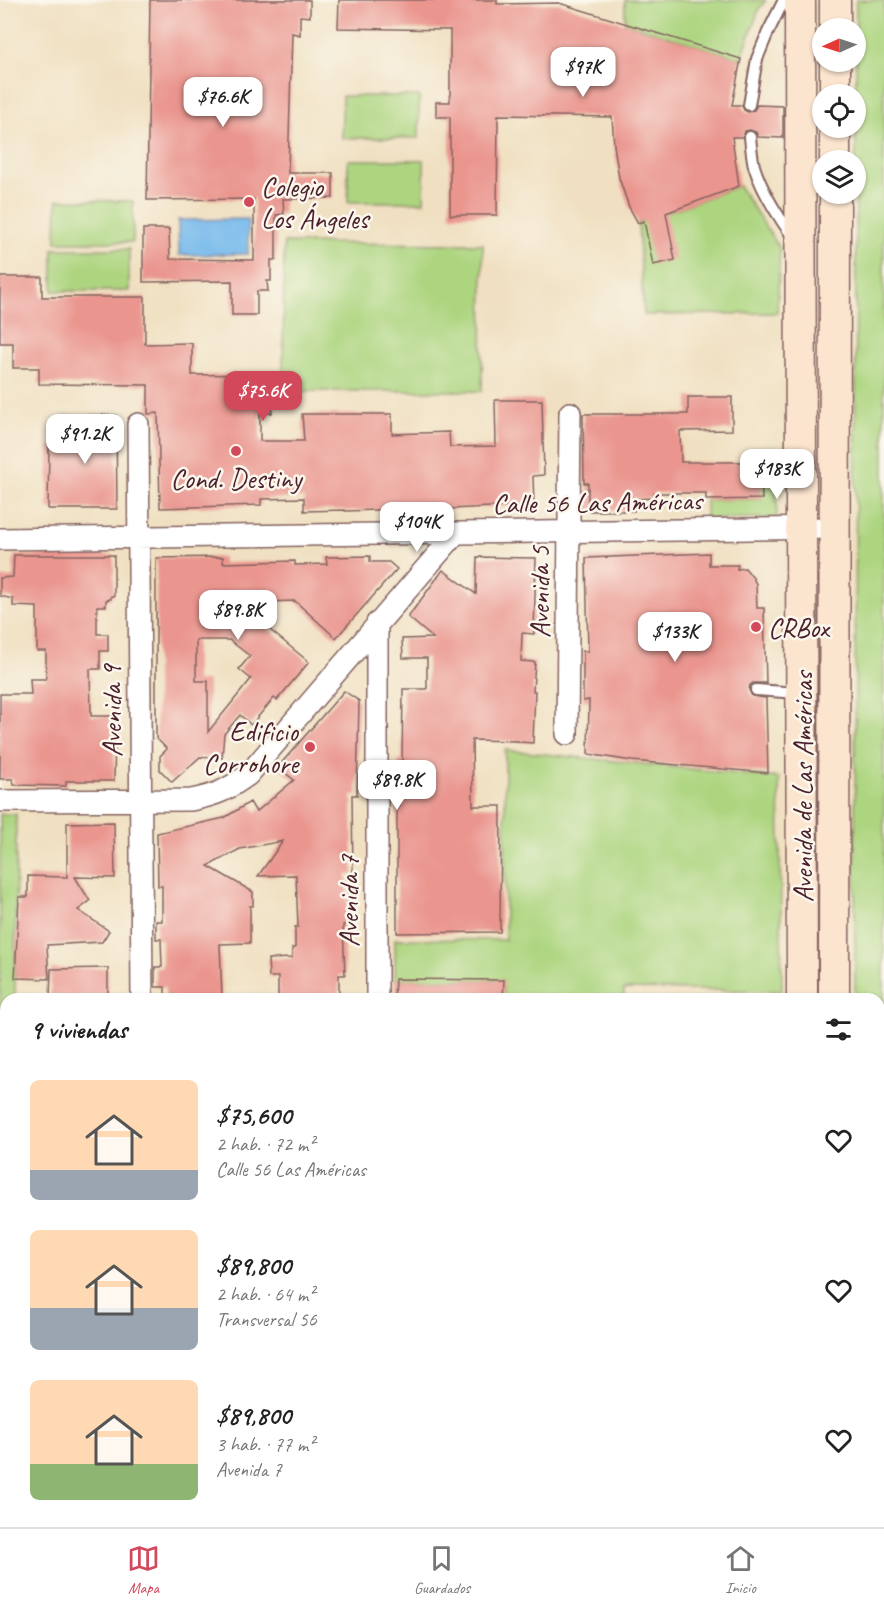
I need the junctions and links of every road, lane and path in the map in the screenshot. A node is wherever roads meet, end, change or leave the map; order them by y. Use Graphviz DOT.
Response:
graph roads {
  1 [pos="784,0"];
  2 [pos="800,0"];
  3 [pos="834,0"];
  4 [pos="835,18"];
  5 [pos="749,105"];
  6 [pos="750,137"];
  7 [pos="835,204"];
  8 [pos="801,246"];
  9 [pos="570,413"];
  10 [pos="138,423"];
  11 [pos="801,528"];
  12 [pos="834,528"];
  13 [pos="568,531"];
  14 [pos="456,533"];
  15 [pos="139,537"];
  16 [pos="0,538"];
  17 [pos="377,623"];
  18 [pos="756,690"];
  19 [pos="801,693"];
  20 [pos="567,734"];
  21 [pos="0,801"];
  22 [pos="140,801"];
  23 [pos="142,993"];
  24 [pos="377,993"];
  25 [pos="802,993"];
  26 [pos="834,993"];
  1 -- 5 [label="lane"];
  2 -- 8 [label="main road, Avenida de Las Américas"];
  3 -- 4 [label="main road"];
  6 -- 8 [label="lane"];
  7 -- 12 [label="main road, Avenida de Las Américas"];
  8 -- 11 [label="main road, Avenida de Las Américas"];
  9 -- 13 [label="street, Avenida 5"];
  10 -- 15 [label="street, Avenida 9"];
  11 -- 12 [label="street, Calle 56 Las Américas"];
  11 -- 13 [label="street, Calle 56 Las Américas"];
  11 -- 19 [label="main road, Avenida de Las Américas"];
  12 -- 26 [label="main road, Avenida de Las Américas"];
  13 -- 14 [label="street, Calle 56 Las Américas"];
  13 -- 20 [label="street, Avenida 5"];
  14 -- 15 [label="street, Calle 56 Las Américas"];
  14 -- 17 [label="street"];
  15 -- 16 [label="street, Calle 56 Las Américas"];
  15 -- 22 [label="street, Avenida 9"];
  17 -- 22 [label="street"];
  17 -- 24 [label="street, Avenida 7"];
  18 -- 19 [label="lane"];
  19 -- 25 [label="main road, Avenida de Las Américas"];
  21 -- 22 [label="street"];
  22 -- 23 [label="street, Avenida 9"];
}
